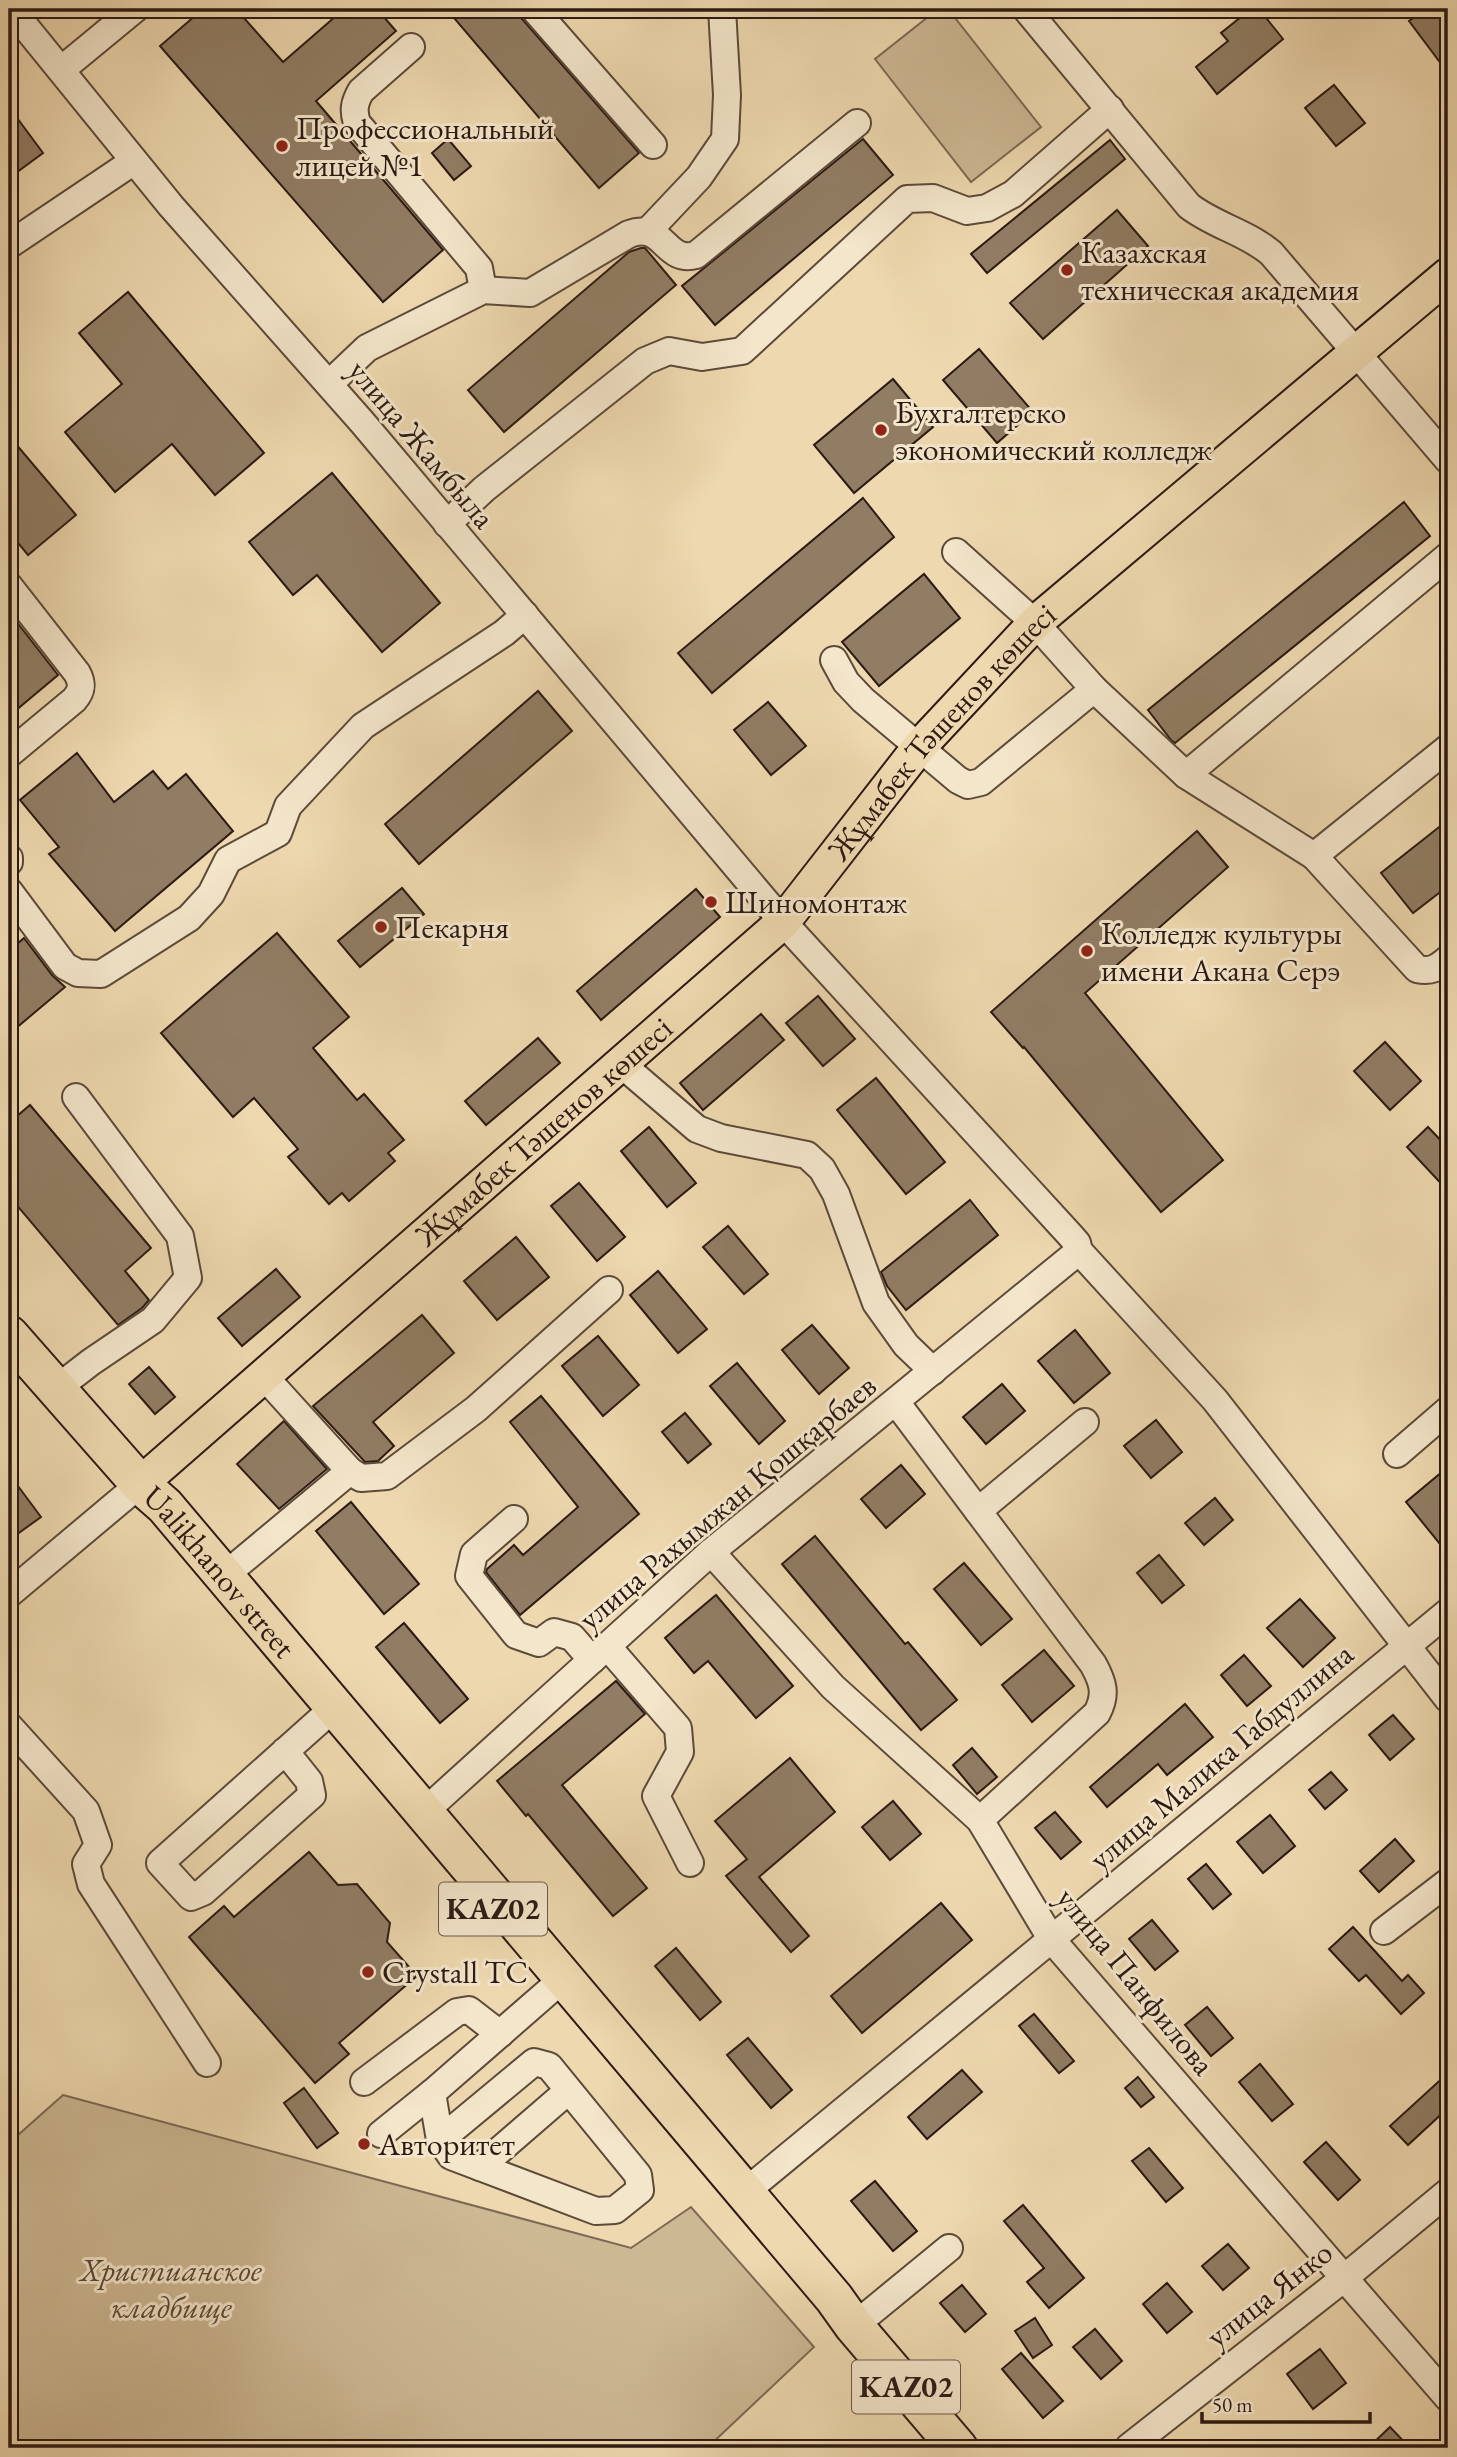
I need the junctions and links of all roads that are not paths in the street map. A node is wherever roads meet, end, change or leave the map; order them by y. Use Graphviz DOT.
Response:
graph roads {
  1 [pos="12,9"];
  2 [pos="135,9"];
  3 [pos="534,9"];
  4 [pos="722,9"];
  5 [pos="1026,9"];
  6 [pos="411,47"];
  7 [pos="61,70"];
  8 [pos="1110,109"];
  9 [pos="857,123"];
  10 [pos="653,145"];
  11 [pos="134,161"];
  12 [pos="648,232"];
  13 [pos="9,244"];
  14 [pos="1448,275"];
  15 [pos="483,290"];
  16 [pos="1357,351"];
  17 [pos="329,384"];
  18 [pos="1448,460"];
  19 [pos="447,524"];
  20 [pos="956,552"];
  21 [pos="1448,556"];
  22 [pos="9,586"];
  23 [pos="524,615"];
  24 [pos="1035,623"];
  25 [pos="834,660"];
  26 [pos="1094,689"];
  27 [pos="920,746"];
  28 [pos="1448,748"];
  29 [pos="9,754"];
  30 [pos="1186,775"];
  31 [pos="1314,856"];
  32 [pos="9,891"];
  33 [pos="783,922"];
  34 [pos="1448,959"];
  35 [pos="620,1063"];
  36 [pos="76,1097"];
  37 [pos="1079,1251"];
  38 [pos="609,1290"];
  39 [pos="9,1335"];
  40 [pos="933,1371"];
  41 [pos="263,1375"];
  42 [pos="57,1389"];
  43 [pos="896,1402"];
  44 [pos="1448,1410"];
  45 [pos="1085,1422"];
  46 [pos="1397,1454"];
  47 [pos="350,1471"];
  48 [pos="140,1484"];
  49 [pos="978,1511"];
  50 [pos="514,1519"];
  51 [pos="711,1552"];
  52 [pos="224,1576"];
  53 [pos="9,1594"];
  54 [pos="1448,1612"];
  55 [pos="1406,1646"];
  56 [pos="600,1654"];
  57 [pos="1437,1670"];
  58 [pos="1448,1699"];
  59 [pos="328,1713"];
  60 [pos="9,1726"];
  61 [pos="285,1751"];
  62 [pos="424,1812"];
  63 [pos="980,1820"];
  64 [pos="690,1863"];
  65 [pos="1448,1882"];
  66 [pos="1384,1931"];
  67 [pos="1052,1940"];
  68 [pos="557,1984"];
  69 [pos="500,2034"];
  70 [pos="207,2063"];
  71 [pos="364,2082"];
  72 [pos="568,2091"];
  73 [pos="432,2093"];
  74 [pos="381,2134"];
  75 [pos="440,2140"];
  76 [pos="480,2167"];
  77 [pos="745,2192"];
  78 [pos="1448,2192"];
  79 [pos="949,2248"];
  80 [pos="1343,2279"];
  81 [pos="854,2326"];
  82 [pos="1448,2398"];
  83 [pos="1129,2447"];
  84 [pos="958,2448"];
  1 -- 7 [label="street, улица Жамбыла"];
  2 -- 7 [label="street"];
  3 -- 10 [label="street"];
  4 -- 12 [label="street"];
  5 -- 8 [label="street"];
  6 -- 15 [label="street"];
  7 -- 11 [label="street, улица Жамбыла"];
  8 -- 16 [label="street"];
  8 -- 19 [label="street"];
  9 -- 12 [label="street"];
  11 -- 13 [label="street"];
  11 -- 17 [label="street, улица Жамбыла"];
  12 -- 15 [label="street"];
  14 -- 16 [label="main road, Жұмабек Тәшенов көшесі"];
  15 -- 17 [label="street"];
  16 -- 18 [label="street"];
  16 -- 24 [label="main road, Жұмабек Тәшенов көшесі"];
  17 -- 19 [label="street, улица Жамбыла"];
  19 -- 23 [label="street, улица Жамбыла"];
  20 -- 24 [label="street"];
  21 -- 30 [label="street"];
  22 -- 29 [label="street"];
  23 -- 32 [label="street"];
  23 -- 33 [label="street, улица Жамбыла"];
  24 -- 26 [label="street"];
  24 -- 27 [label="main road, Жұмабек Тәшенов көшесі"];
  25 -- 27 [label="street"];
  26 -- 27 [label="street"];
  26 -- 30 [label="street"];
  27 -- 33 [label="main road, Жұмабек Тәшенов көшесі"];
  28 -- 31 [label="street"];
  30 -- 31 [label="street"];
  31 -- 34 [label="street"];
  33 -- 35 [label="main road, Жұмабек Тәшенов көшесі"];
  33 -- 37 [label="street, улица Жамбыла"];
  35 -- 40 [label="street"];
  35 -- 41 [label="main road, Жұмабек Тәшенов көшесі"];
  36 -- 42 [label="street"];
  37 -- 40 [label="street, улица Рахымжан Қошқарбаев"];
  37 -- 55 [label="street, улица Жамбыла"];
  38 -- 47 [label="street"];
  39 -- 42 [label="highway, Ualikhanov street / KАZ02"];
  40 -- 43 [label="street, улица Рахымжан Қошқарбаев"];
  41 -- 47 [label="street"];
  41 -- 48 [label="main road, Жұмабек Тәшенов көшесі"];
  42 -- 48 [label="highway, Ualikhanov street / KАZ02"];
  43 -- 49 [label="street"];
  43 -- 51 [label="street, улица Рахымжан Қошқарбаев"];
  44 -- 46 [label="street"];
  45 -- 49 [label="street"];
  47 -- 52 [label="street"];
  48 -- 52 [label="highway, Ualikhanov street / KАZ02"];
  48 -- 53 [label="street"];
  48 -- 59 [label="highway, KАZ02"];
  49 -- 63 [label="street"];
  50 -- 56 [label="street"];
  51 -- 56 [label="street, улица Рахымжан Қошқарбаев"];
  51 -- 63 [label="street, улица Панфилова"];
  52 -- 62 [label="highway, Ualikhanov street / KАZ02"];
  54 -- 55 [label="street, улица Малика Габдуллина"];
  55 -- 57 [label="street, улица Жамбыла"];
  55 -- 67 [label="street, улица Малика Габдуллина"];
  56 -- 62 [label="street, улица Рахымжан Қошқарбаев"];
  56 -- 64 [label="street"];
  57 -- 58 [label="street, улица Жамбыла"];
  59 -- 61 [label="street"];
  59 -- 68 [label="highway, KАZ02"];
  60 -- 70 [label="street"];
  61 -- 61 [label="street"];
  62 -- 77 [label="highway, KАZ02"];
  63 -- 67 [label="street, улица Панфилова"];
  65 -- 66 [label="street"];
  67 -- 77 [label="street, улица Малика Габдуллина"];
  67 -- 80 [label="street, улица Панфилова"];
  68 -- 69 [label="street"];
  68 -- 81 [label="highway, KАZ02"];
  69 -- 71 [label="street"];
  69 -- 73 [label="street"];
  72 -- 75 [label="street"];
  72 -- 76 [label="street"];
  72 -- 76 [label="street"];
  73 -- 74 [label="street"];
  73 -- 75 [label="street"];
  75 -- 76 [label="street"];
  77 -- 81 [label="highway, KАZ02"];
  78 -- 80 [label="street, улица Янко"];
  79 -- 81 [label="street"];
  80 -- 82 [label="street, улица Панфилова"];
  80 -- 83 [label="street, улица Янко"];
  81 -- 84 [label="highway, KАZ02"];
}
